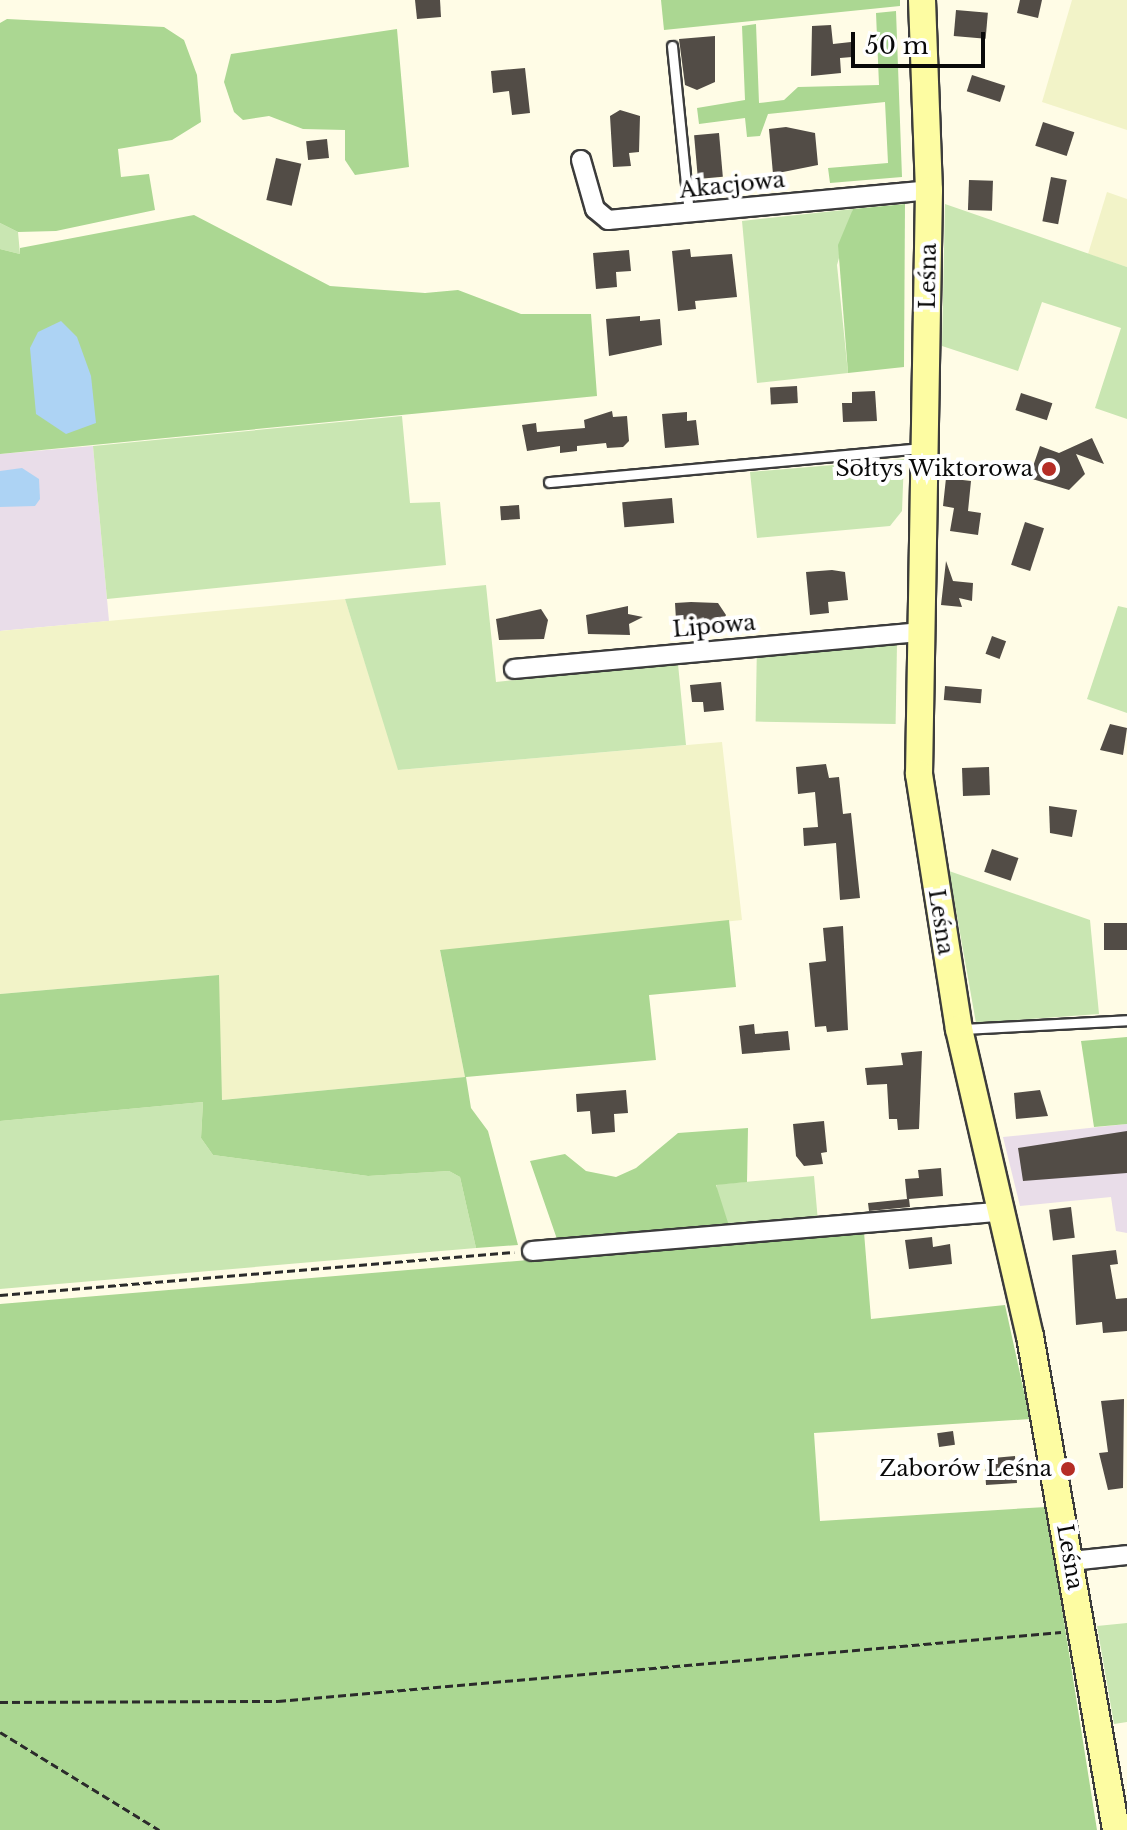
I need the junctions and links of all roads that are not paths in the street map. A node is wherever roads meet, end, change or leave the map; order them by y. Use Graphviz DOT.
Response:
graph roads {
  1 [pos="922,0"];
  2 [pos="672,46"];
  3 [pos="581,160"];
  4 [pos="929,190"];
  5 [pos="689,213"];
  6 [pos="924,447"];
  7 [pos="549,482"];
  8 [pos="918,632"];
  9 [pos="514,669"];
  10 [pos="1127,1020"];
  11 [pos="959,1029"];
  12 [pos="1001,1212"];
  13 [pos="532,1251"];
  14 [pos="1127,1555"];
  15 [pos="1071,1561"];
  16 [pos="1116,1830"];
  1 -- 4 [label="street, Leśna"];
  2 -- 5 [label="lane"];
  3 -- 5 [label="street, Akacjowa"];
  4 -- 5 [label="street, Akacjowa"];
  4 -- 6 [label="street, Leśna"];
  6 -- 7 [label="lane"];
  6 -- 8 [label="street, Leśna"];
  8 -- 9 [label="street, Lipowa"];
  8 -- 11 [label="street, Leśna"];
  10 -- 11 [label="lane"];
  11 -- 12 [label="street, Leśna"];
  12 -- 13 [label="street"];
  12 -- 15 [label="street, Leśna"];
  14 -- 15 [label="street"];
  15 -- 16 [label="street, Leśna"];
}
